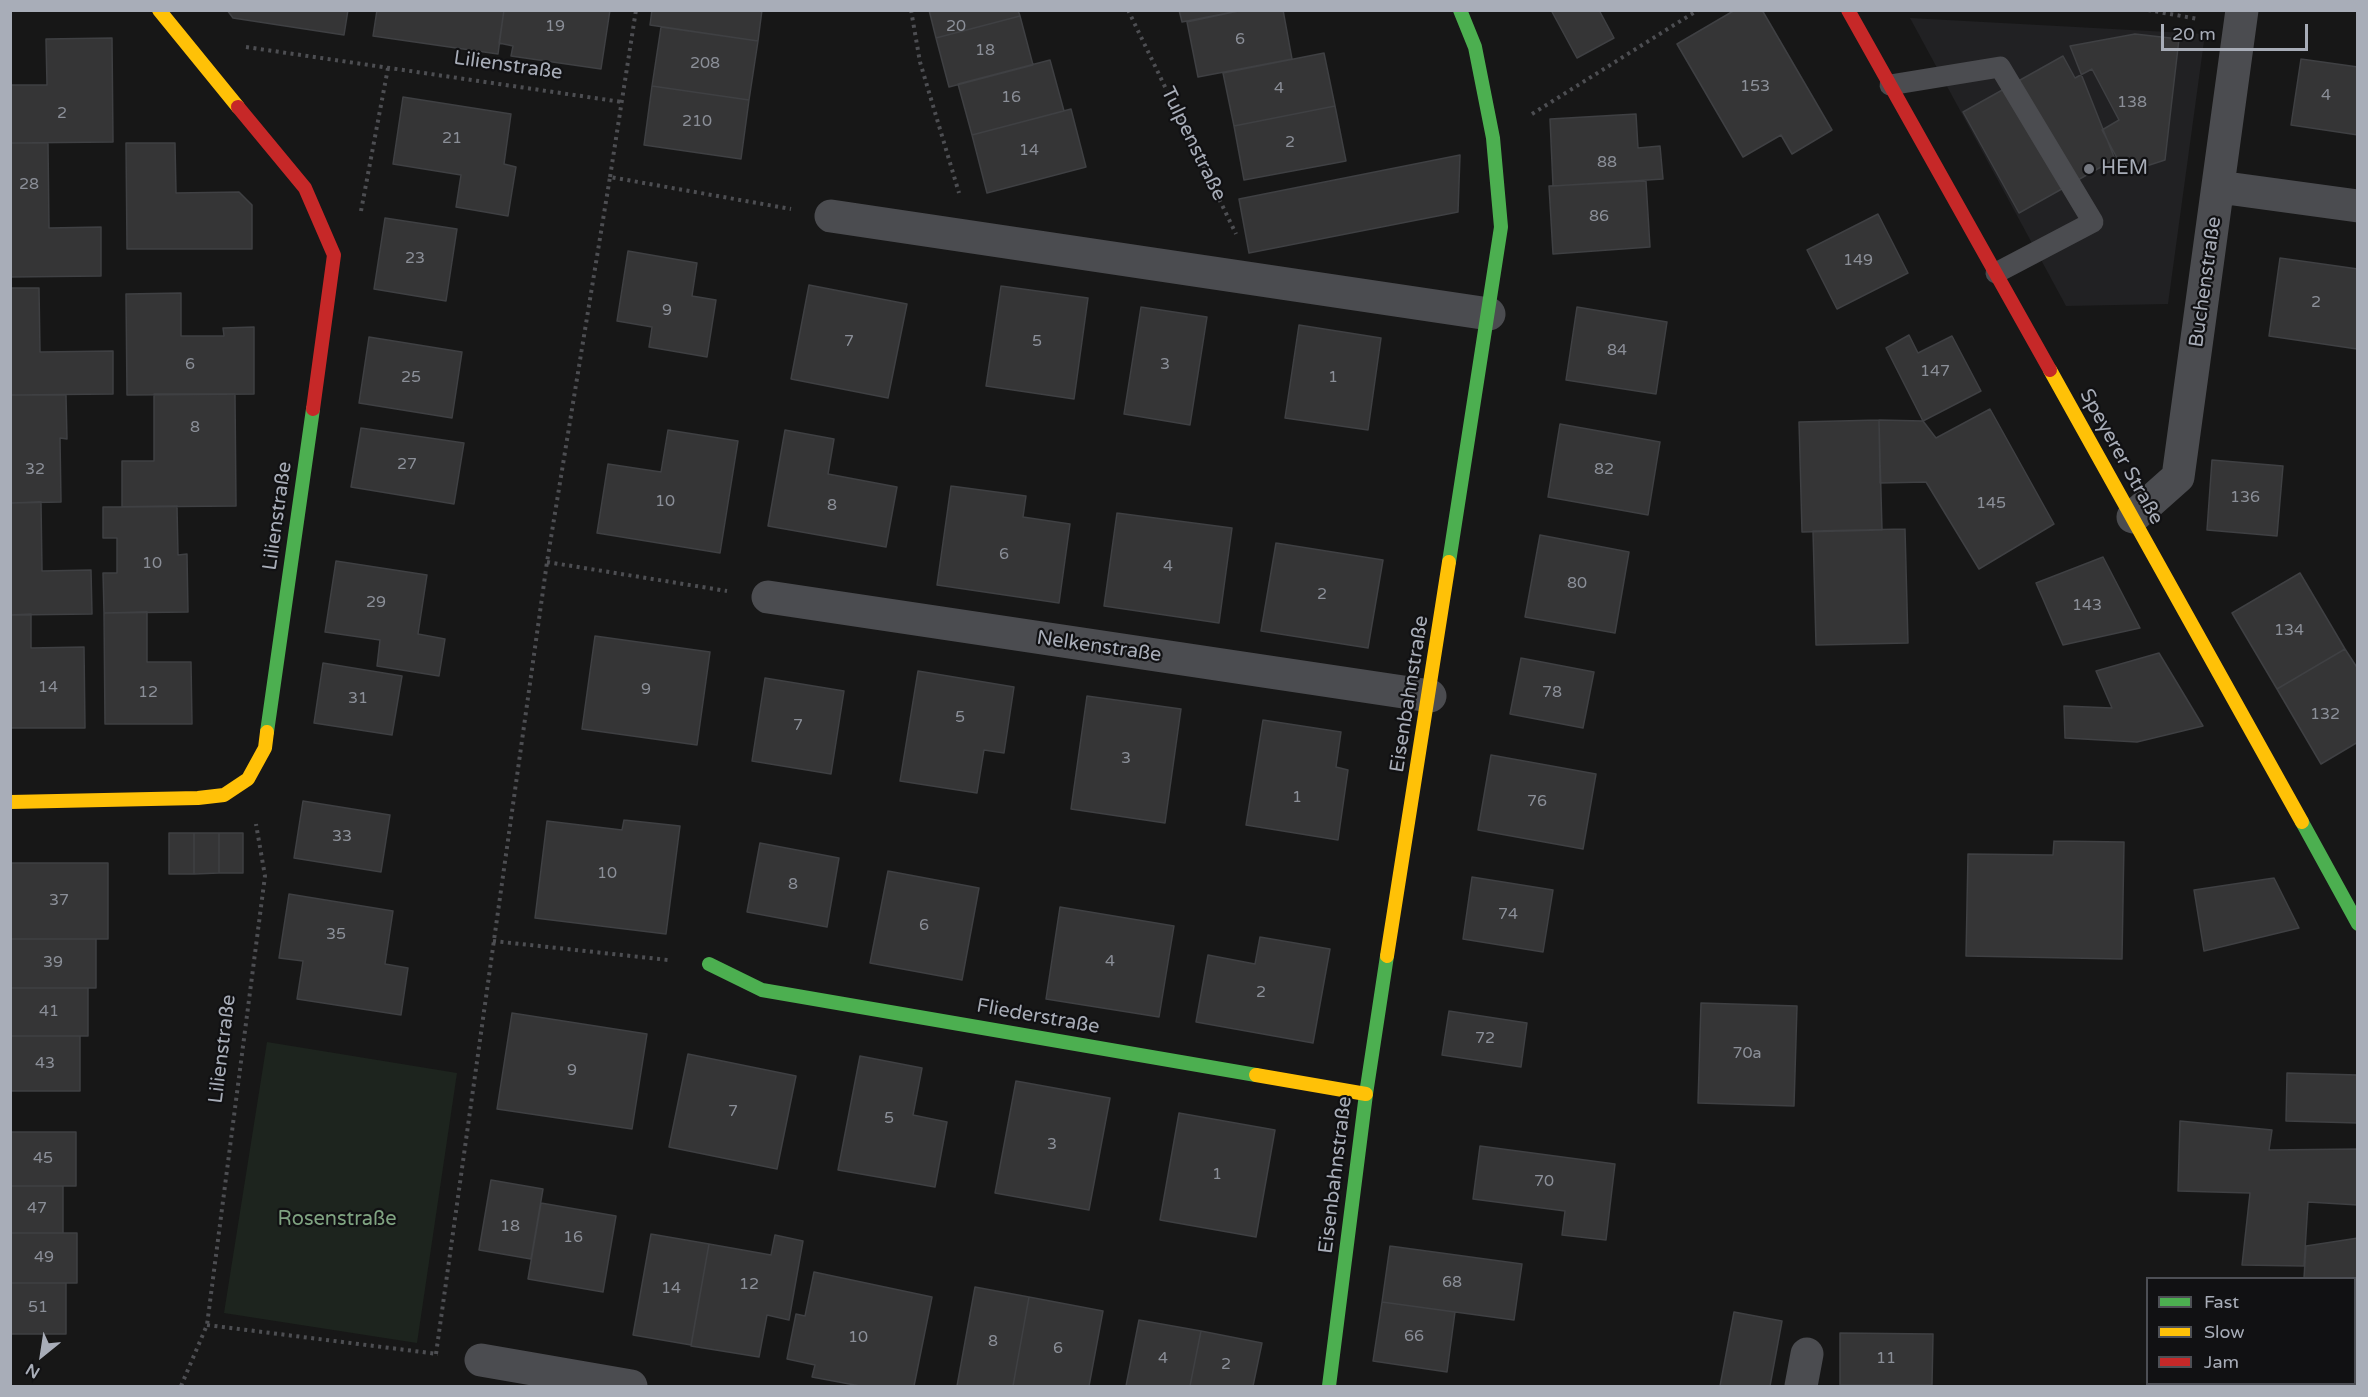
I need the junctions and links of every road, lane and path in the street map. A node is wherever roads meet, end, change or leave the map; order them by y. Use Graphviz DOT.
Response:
graph roads {
  1 [pos="159,10"];
  2 [pos="636,10"];
  3 [pos="911,10"];
  4 [pos="1128,10"];
  5 [pos="1460,10"];
  6 [pos="1698,10"];
  7 [pos="1848,10"];
  8 [pos="2148,10"];
  9 [pos="2241,18"];
  10 [pos="182,38"];
  11 [pos="388,68"];
  12 [pos="1890,86"];
  13 [pos="622,102"];
  14 [pos="1493,138"];
  15 [pos="610,177"];
  16 [pos="2219,186"];
  17 [pos="2358,206"];
  18 [pos="831,216"];
  19 [pos="971,237"];
  20 [pos="334,255"];
  21 [pos="1996,273"];
  22 [pos="1257,278"];
  23 [pos="1489,314"];
  24 [pos="2133,517"];
  25 [pos="547,562"];
  26 [pos="768,597"];
  27 [pos="1430,696"];
  28 [pos="248,778"];
  29 [pos="10,802"];
  30 [pos="2358,924"];
  31 [pos="493,941"];
  32 [pos="709,964"];
  33 [pos="1366,1094"];
  34 [pos="207,1325"];
  35 [pos="436,1354"];
  36 [pos="1807,1354"];
  37 [pos="481,1360"];
  38 [pos="181,1386"];
  39 [pos="631,1386"];
  40 [pos="1329,1386"];
  41 [pos="1800,1386"];
  1 -- 10 [label="street"];
  2 -- 13 [label="path"];
  3 -- 19 [label="path"];
  4 -- 22 [label="path, Tulpenstraße"];
  5 -- 14 [label="street, Eisenbahnstraße"];
  6 -- 14 [label="path"];
  7 -- 12 [label="street, Speyerer Straße"];
  8 -- 9 [label="path"];
  9 -- 16 [label="street, Buchenstraße"];
  10 -- 11 [label="path, Lilienstraße"];
  10 -- 20 [label="street"];
  11 -- 13 [label="path, Lilienstraße"];
  11 -- 20 [label="path"];
  12 -- 21 [label="street, Speyerer Straße"];
  12 -- 21 [label="lane"];
  13 -- 15 [label="path"];
  14 -- 23 [label="street, Eisenbahnstraße"];
  15 -- 18 [label="path"];
  15 -- 25 [label="path"];
  16 -- 17 [label="street"];
  16 -- 24 [label="street, Buchenstraße"];
  18 -- 19 [label="street"];
  19 -- 22 [label="street"];
  20 -- 28 [label="street, Lilienstraße"];
  21 -- 24 [label="street, Speyerer Straße"];
  22 -- 23 [label="street"];
  23 -- 27 [label="street, Eisenbahnstraße"];
  24 -- 30 [label="street, Speyerer Straße"];
  25 -- 26 [label="path"];
  25 -- 31 [label="path"];
  26 -- 27 [label="street, Nelkenstraße"];
  27 -- 33 [label="street, Eisenbahnstraße"];
  28 -- 29 [label="street, Lilienstraße"];
  28 -- 34 [label="path, Lilienstraße"];
  31 -- 32 [label="path"];
  31 -- 35 [label="path"];
  32 -- 33 [label="street, Fliederstraße"];
  33 -- 40 [label="street, Eisenbahnstraße"];
  34 -- 35 [label="path"];
  34 -- 38 [label="path, Lilienstraße"];
  35 -- 37 [label="path"];
  36 -- 41 [label="street"];
  37 -- 39 [label="street"];
}
